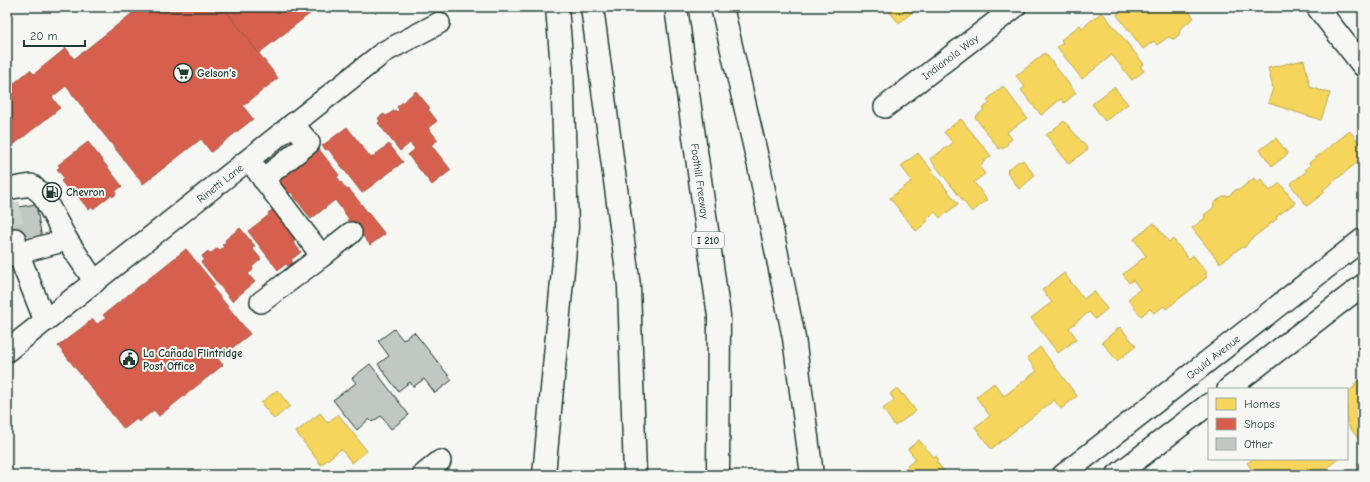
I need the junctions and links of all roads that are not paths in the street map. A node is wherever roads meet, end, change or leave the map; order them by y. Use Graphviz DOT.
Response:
graph roads {
  1 [pos="557,7"];
  2 [pos="592,7"];
  3 [pos="676,7"];
  4 [pos="722,7"];
  5 [pos="1015,7"];
  6 [pos="1317,7"];
  7 [pos="439,23"];
  8 [pos="1363,66"];
  9 [pos="885,106"];
  10 [pos="293,124"];
  11 [pos="249,160"];
  12 [pos="264,179"];
  13 [pos="8,194"];
  14 [pos="351,233"];
  15 [pos="1363,239"];
  16 [pos="67,240"];
  17 [pos="13,249"];
  18 [pos="322,256"];
  19 [pos="95,282"];
  20 [pos="1363,285"];
  21 [pos="261,302"];
  22 [pos="45,321"];
  23 [pos="7,351"];
  24 [pos="1229,388"];
  25 [pos="1208,405"];
  26 [pos="440,462"];
  27 [pos="423,475"];
  28 [pos="544,475"];
  29 [pos="635,475"];
  30 [pos="718,475"];
  31 [pos="812,475"];
  32 [pos="1063,475"];
  33 [pos="1117,475"];
  1 -- 28 [label="highway"];
  2 -- 29 [label="highway"];
  3 -- 30 [label="highway, Foothill Freeway / I 210"];
  4 -- 31 [label="highway"];
  5 -- 9 [label="street, Indianola Way"];
  6 -- 8 [label="street"];
  7 -- 10 [label="street, Rinetti Lane"];
  10 -- 11 [label="street, Rinetti Lane"];
  10 -- 12 [label="street"];
  11 -- 12 [label="street"];
  11 -- 19 [label="street, Rinetti Lane"];
  12 -- 18 [label="street"];
  13 -- 16 [label="street"];
  14 -- 18 [label="street"];
  15 -- 32 [label="street, Gould Avenue"];
  16 -- 17 [label="street"];
  16 -- 19 [label="street"];
  17 -- 22 [label="street"];
  18 -- 21 [label="street"];
  19 -- 22 [label="street, Rinetti Lane"];
  20 -- 24 [label="street"];
  22 -- 23 [label="street, Rinetti Lane"];
  25 -- 33 [label="street"];
  26 -- 27 [label="street"];
}
